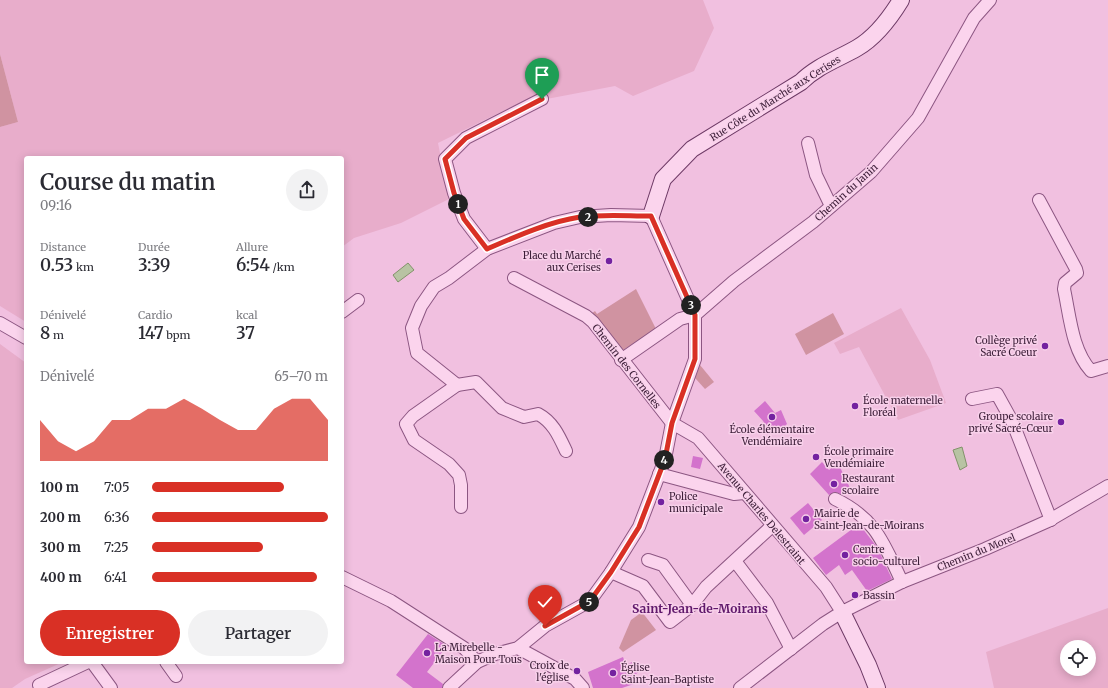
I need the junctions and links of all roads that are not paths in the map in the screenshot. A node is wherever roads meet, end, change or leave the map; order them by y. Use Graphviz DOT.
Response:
graph roads {
  1 [pos="901,0"];
  2 [pos="990,0"];
  3 [pos="542,99"];
  4 [pos="808,143"];
  5 [pos="1040,200"];
  6 [pos="831,206"];
  7 [pos="651,216"];
  8 [pos="487,249"];
  9 [pos="514,278"];
  10 [pos="358,300"];
  11 [pos="344,310"];
  12 [pos="695,315"];
  13 [pos="0,323"];
  14 [pos="24,337"];
  15 [pos="621,360"];
  16 [pos="1108,366"];
  17 [pos="457,385"];
  18 [pos="972,399"];
  19 [pos="672,423"];
  20 [pos="566,451"];
  21 [pos="658,474"];
  22 [pos="1108,486"];
  23 [pos="744,493"];
  24 [pos="835,499"];
  25 [pos="461,507"];
  26 [pos="1051,520"];
  27 [pos="772,526"];
  28 [pos="648,560"];
  29 [pos="734,561"];
  30 [pos="611,572"];
  31 [pos="344,578"];
  32 [pos="902,582"];
  33 [pos="692,605"];
  34 [pos="842,612"];
  35 [pos="518,648"];
  36 [pos="791,648"];
  37 [pos="477,662"];
  38 [pos="84,664"];
  39 [pos="93,664"];
  40 [pos="167,664"];
  41 [pos="176,676"];
  42 [pos="39,685"];
  43 [pos="111,688"];
  44 [pos="449,688"];
  45 [pos="583,688"];
  46 [pos="740,688"];
  47 [pos="877,688"];
  1 -- 7 [label="street, Rue Côte du Marché aux Cerises"];
  2 -- 6 [label="street, Chemin du Janin"];
  3 -- 8 [label="street"];
  4 -- 6 [label="street"];
  5 -- 16 [label="street"];
  6 -- 12 [label="street, Chemin du Janin"];
  7 -- 8 [label="street"];
  7 -- 12 [label="street"];
  8 -- 17 [label="street"];
  9 -- 15 [label="street, Chemin des Cornelles"];
  10 -- 11 [label="street"];
  12 -- 15 [label="street"];
  12 -- 19 [label="street"];
  13 -- 14 [label="street"];
  15 -- 19 [label="street, Chemin des Cornelles"];
  17 -- 20 [label="street"];
  17 -- 25 [label="street"];
  18 -- 26 [label="street"];
  19 -- 21 [label="street"];
  19 -- 23 [label="street, Avenue Charles Delestraint"];
  21 -- 23 [label="street"];
  21 -- 30 [label="street"];
  22 -- 26 [label="street, Chemin du Morel"];
  23 -- 27 [label="street, Avenue Charles Delestraint"];
  24 -- 32 [label="street"];
  26 -- 32 [label="street, Chemin du Morel"];
  27 -- 29 [label="street"];
  27 -- 34 [label="street, Avenue Charles Delestraint"];
  28 -- 33 [label="street"];
  29 -- 33 [label="street"];
  29 -- 36 [label="street"];
  30 -- 33 [label="street"];
  30 -- 35 [label="street"];
  31 -- 37 [label="street"];
  32 -- 34 [label="street, Chemin du Morel"];
  34 -- 36 [label="street, Chemin du Morel"];
  34 -- 47 [label="street"];
  35 -- 37 [label="street"];
  35 -- 45 [label="street"];
  36 -- 46 [label="street, Chemin du Morel"];
  37 -- 44 [label="street"];
  38 -- 42 [label="street"];
  39 -- 43 [label="street"];
  40 -- 41 [label="street"];
}
